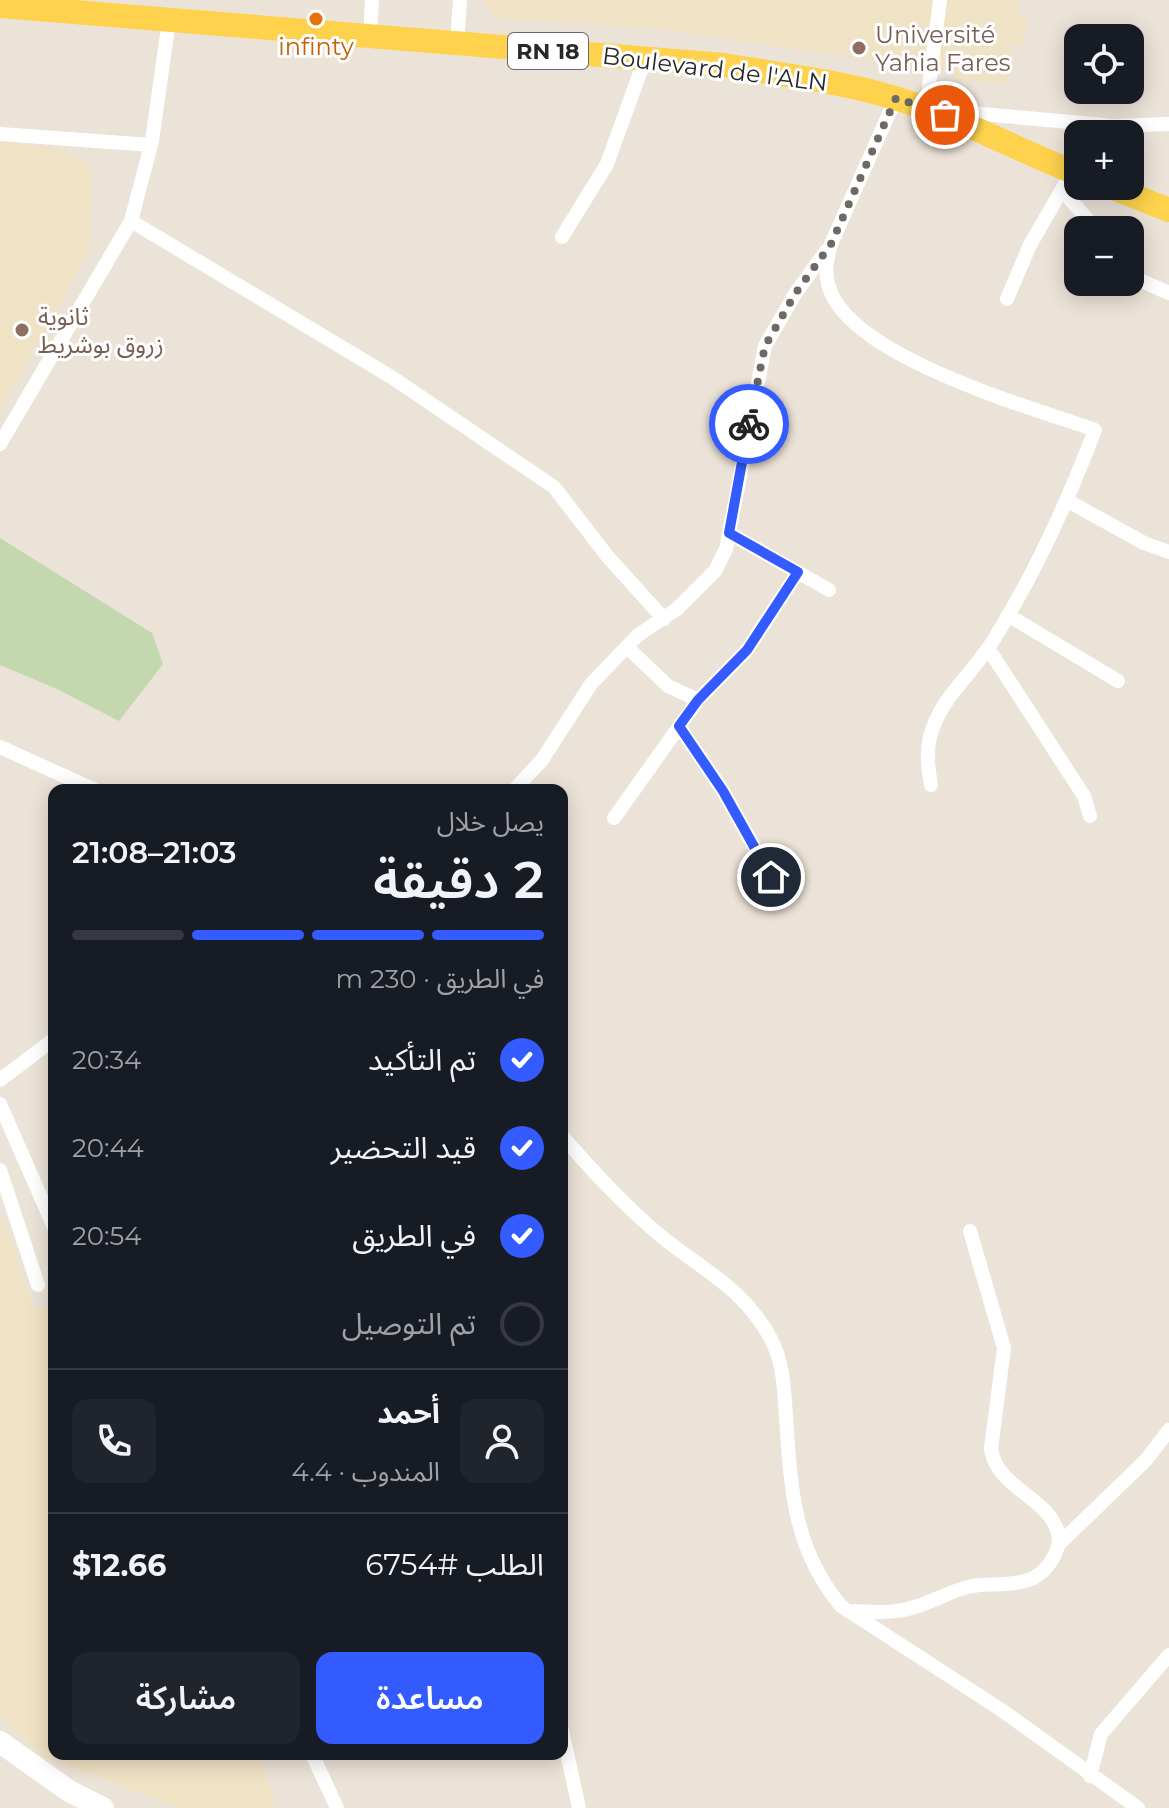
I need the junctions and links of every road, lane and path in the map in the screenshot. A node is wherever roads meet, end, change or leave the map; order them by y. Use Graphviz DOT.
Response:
graph roads {
  1 [pos="372,0"];
  2 [pos="460,0"];
  3 [pos="940,0"];
  4 [pos="0,6"];
  5 [pos="94,7"];
  6 [pos="169,20"];
  7 [pos="370,37"];
  8 [pos="457,44"];
  9 [pos="645,59"];
  10 [pos="896,98"];
  11 [pos="926,109"];
  12 [pos="1169,124"];
  13 [pos="0,134"];
  14 [pos="151,145"];
  15 [pos="1064,176"];
  16 [pos="1064,190"];
  17 [pos="1144,200"];
  18 [pos="1169,210"];
  19 [pos="131,221"];
  20 [pos="562,237"];
  21 [pos="831,244"];
  22 [pos="1144,282"];
  23 [pos="1169,293"];
  24 [pos="1007,299"];
  25 [pos="0,444"];
  26 [pos="1068,501"];
  27 [pos="729,533"];
  28 [pos="1169,552"];
  29 [pos="798,572"];
  30 [pos="829,590"];
  31 [pos="1008,615"];
  32 [pos="664,619"];
  33 [pos="627,647"];
  34 [pos="988,648"];
  35 [pos="1118,681"];
  36 [pos="698,700"];
  37 [pos="679,726"];
  38 [pos="0,747"];
  39 [pos="82,784"];
  40 [pos="520,784"];
  41 [pos="931,785"];
  42 [pos="1090,816"];
  43 [pos="614,818"];
  44 [pos="771,877"];
  45 [pos="48,1044"];
  46 [pos="0,1080"];
  47 [pos="0,1104"];
  48 [pos="568,1143"];
  49 [pos="0,1170"];
  50 [pos="48,1213"];
  51 [pos="970,1231"];
  52 [pos="38,1285"];
  53 [pos="1169,1430"];
  54 [pos="1058,1545"];
  55 [pos="848,1611"];
  56 [pos="1166,1665"];
  57 [pos="0,1742"];
  58 [pos="568,1758"];
  59 [pos="315,1760"];
  60 [pos="1090,1776"];
  61 [pos="103,1808"];
  62 [pos="337,1808"];
  63 [pos="579,1808"];
  64 [pos="1138,1808"];
  1 -- 7 [label="street"];
  2 -- 8 [label="street"];
  3 -- 11 [label="street"];
  4 -- 5 [label="main road, Boulevard de l'ALN / RN 18"];
  5 -- 6 [label="main road, Boulevard de l'ALN / RN 18"];
  6 -- 7 [label="main road, Boulevard de l'ALN / RN 18"];
  6 -- 14 [label="street"];
  7 -- 8 [label="main road, Boulevard de l'ALN / RN 18"];
  8 -- 9 [label="main road, Boulevard de l'ALN / RN 18"];
  9 -- 10 [label="main road, Boulevard de l'ALN / RN 18"];
  9 -- 20 [label="street"];
  10 -- 11 [label="main road, Boulevard de l'ALN / RN 18"];
  10 -- 21 [label="street"];
  11 -- 12 [label="street"];
  11 -- 15 [label="main road, Boulevard de l'ALN / RN 18"];
  13 -- 14 [label="street"];
  14 -- 19 [label="street"];
  16 -- 24 [label="street"];
  17 -- 18 [label="main road"];
  19 -- 25 [label="street"];
  19 -- 32 [label="street"];
  21 -- 26 [label="street"];
  21 -- 27 [label="street"];
  22 -- 23 [label="street"];
  26 -- 28 [label="street"];
  26 -- 31 [label="street"];
  27 -- 29 [label="street"];
  27 -- 32 [label="street"];
  29 -- 30 [label="street"];
  29 -- 36 [label="street"];
  31 -- 34 [label="street"];
  31 -- 35 [label="street"];
  32 -- 33 [label="street"];
  33 -- 36 [label="street"];
  33 -- 40 [label="street"];
  34 -- 41 [label="street"];
  34 -- 42 [label="street"];
  36 -- 37 [label="street"];
  37 -- 43 [label="street"];
  37 -- 44 [label="street"];
  38 -- 39 [label="street"];
  45 -- 46 [label="street"];
  47 -- 50 [label="street"];
  48 -- 55 [label="street"];
  49 -- 52 [label="street"];
  51 -- 54 [label="street"];
  53 -- 54 [label="street"];
  54 -- 55 [label="street"];
  55 -- 60 [label="street"];
  56 -- 60 [label="street"];
  57 -- 61 [label="main road"];
  58 -- 63 [label="street"];
  59 -- 62 [label="street"];
  60 -- 64 [label="street"];
}
